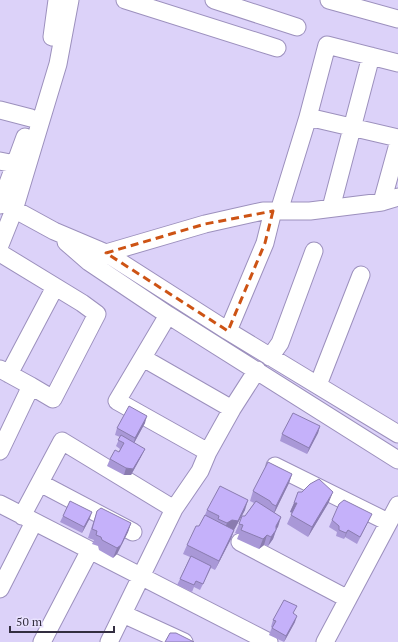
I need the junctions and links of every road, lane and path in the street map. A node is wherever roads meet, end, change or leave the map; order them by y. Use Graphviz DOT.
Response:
graph roads {
  1 [pos="58,0"];
  2 [pos="70,0"];
  3 [pos="124,0"];
  4 [pos="214,0"];
  5 [pos="329,0"];
  6 [pos="398,19"];
  7 [pos="297,27"];
  8 [pos="277,48"];
  9 [pos="371,56"];
  10 [pos="398,63"];
  11 [pos="0,110"];
  12 [pos="31,118"];
  13 [pos="308,118"];
  14 [pos="352,128"];
  15 [pos="398,138"];
  16 [pos="398,144"];
  17 [pos="8,163"];
  18 [pos="398,197"];
  19 [pos="382,202"];
  20 [pos="5,206"];
  21 [pos="331,208"];
  22 [pos="276,211"];
  23 [pos="54,231"];
  24 [pos="0,244"];
  25 [pos="314,251"];
  26 [pos="0,253"];
  27 [pos="106,253"];
  28 [pos="89,262"];
  29 [pos="361,275"];
  30 [pos="55,287"];
  31 [pos="168,315"];
  32 [pos="228,331"];
  33 [pos="270,357"];
  34 [pos="143,358"];
  35 [pos="257,370"];
  36 [pos="4,372"];
  37 [pos="318,385"];
  38 [pos="31,386"];
  39 [pos="232,409"];
  40 [pos="398,434"];
  41 [pos="0,451"];
  42 [pos="208,452"];
  43 [pos="398,460"];
  44 [pos="275,466"];
  45 [pos="40,483"];
  46 [pos="0,504"];
  47 [pos="398,505"];
  48 [pos="174,510"];
  49 [pos="28,519"];
  50 [pos="388,522"];
  51 [pos="133,532"];
  52 [pos="240,542"];
  53 [pos="90,550"];
  54 [pos="142,577"];
  55 [pos="0,590"];
  56 [pos="348,599"];
  57 [pos="123,614"];
  58 [pos="42,642"];
  59 [pos="108,642"];
  60 [pos="184,642"];
  61 [pos="269,642"];
  62 [pos="325,642"];
  1 -- 12 [label="street"];
  2 -- 20 [label="street"];
  3 -- 8 [label="street"];
  4 -- 7 [label="street"];
  5 -- 6 [label="street"];
  9 -- 10 [label="street"];
  9 -- 13 [label="street"];
  9 -- 14 [label="street"];
  11 -- 12 [label="street"];
  12 -- 17 [label="street"];
  13 -- 14 [label="street"];
  13 -- 22 [label="street"];
  14 -- 15 [label="street"];
  14 -- 21 [label="street"];
  16 -- 19 [label="street"];
  17 -- 20 [label="street"];
  18 -- 19 [label="street"];
  19 -- 21 [label="street"];
  20 -- 23 [label="street"];
  20 -- 24 [label="street"];
  21 -- 22 [label="street"];
  22 -- 27 [label="street"];
  22 -- 32 [label="street"];
  23 -- 27 [label="street"];
  23 -- 28 [label="street"];
  25 -- 33 [label="street"];
  26 -- 30 [label="street"];
  27 -- 28 [label="street"];
  27 -- 32 [label="street"];
  28 -- 31 [label="street"];
  29 -- 37 [label="street"];
  30 -- 36 [label="street"];
  30 -- 38 [label="street"];
  31 -- 34 [label="street"];
  31 -- 35 [label="street"];
  32 -- 33 [label="street"];
  33 -- 37 [label="street"];
  34 -- 39 [label="street"];
  34 -- 42 [label="street"];
  35 -- 39 [label="street"];
  35 -- 43 [label="street"];
  36 -- 38 [label="street"];
  37 -- 40 [label="street"];
  38 -- 41 [label="street"];
  39 -- 42 [label="street"];
  42 -- 48 [label="street"];
  44 -- 50 [label="street"];
  45 -- 48 [label="street"];
  45 -- 49 [label="street"];
  45 -- 51 [label="street"];
  46 -- 49 [label="street"];
  47 -- 50 [label="street"];
  48 -- 54 [label="street"];
  49 -- 53 [label="street"];
  49 -- 55 [label="street"];
  50 -- 56 [label="street"];
  52 -- 56 [label="street"];
  53 -- 54 [label="street"];
  53 -- 58 [label="street"];
  54 -- 57 [label="street"];
  54 -- 61 [label="street"];
  56 -- 62 [label="street"];
  57 -- 59 [label="street"];
  57 -- 60 [label="street"];
}
